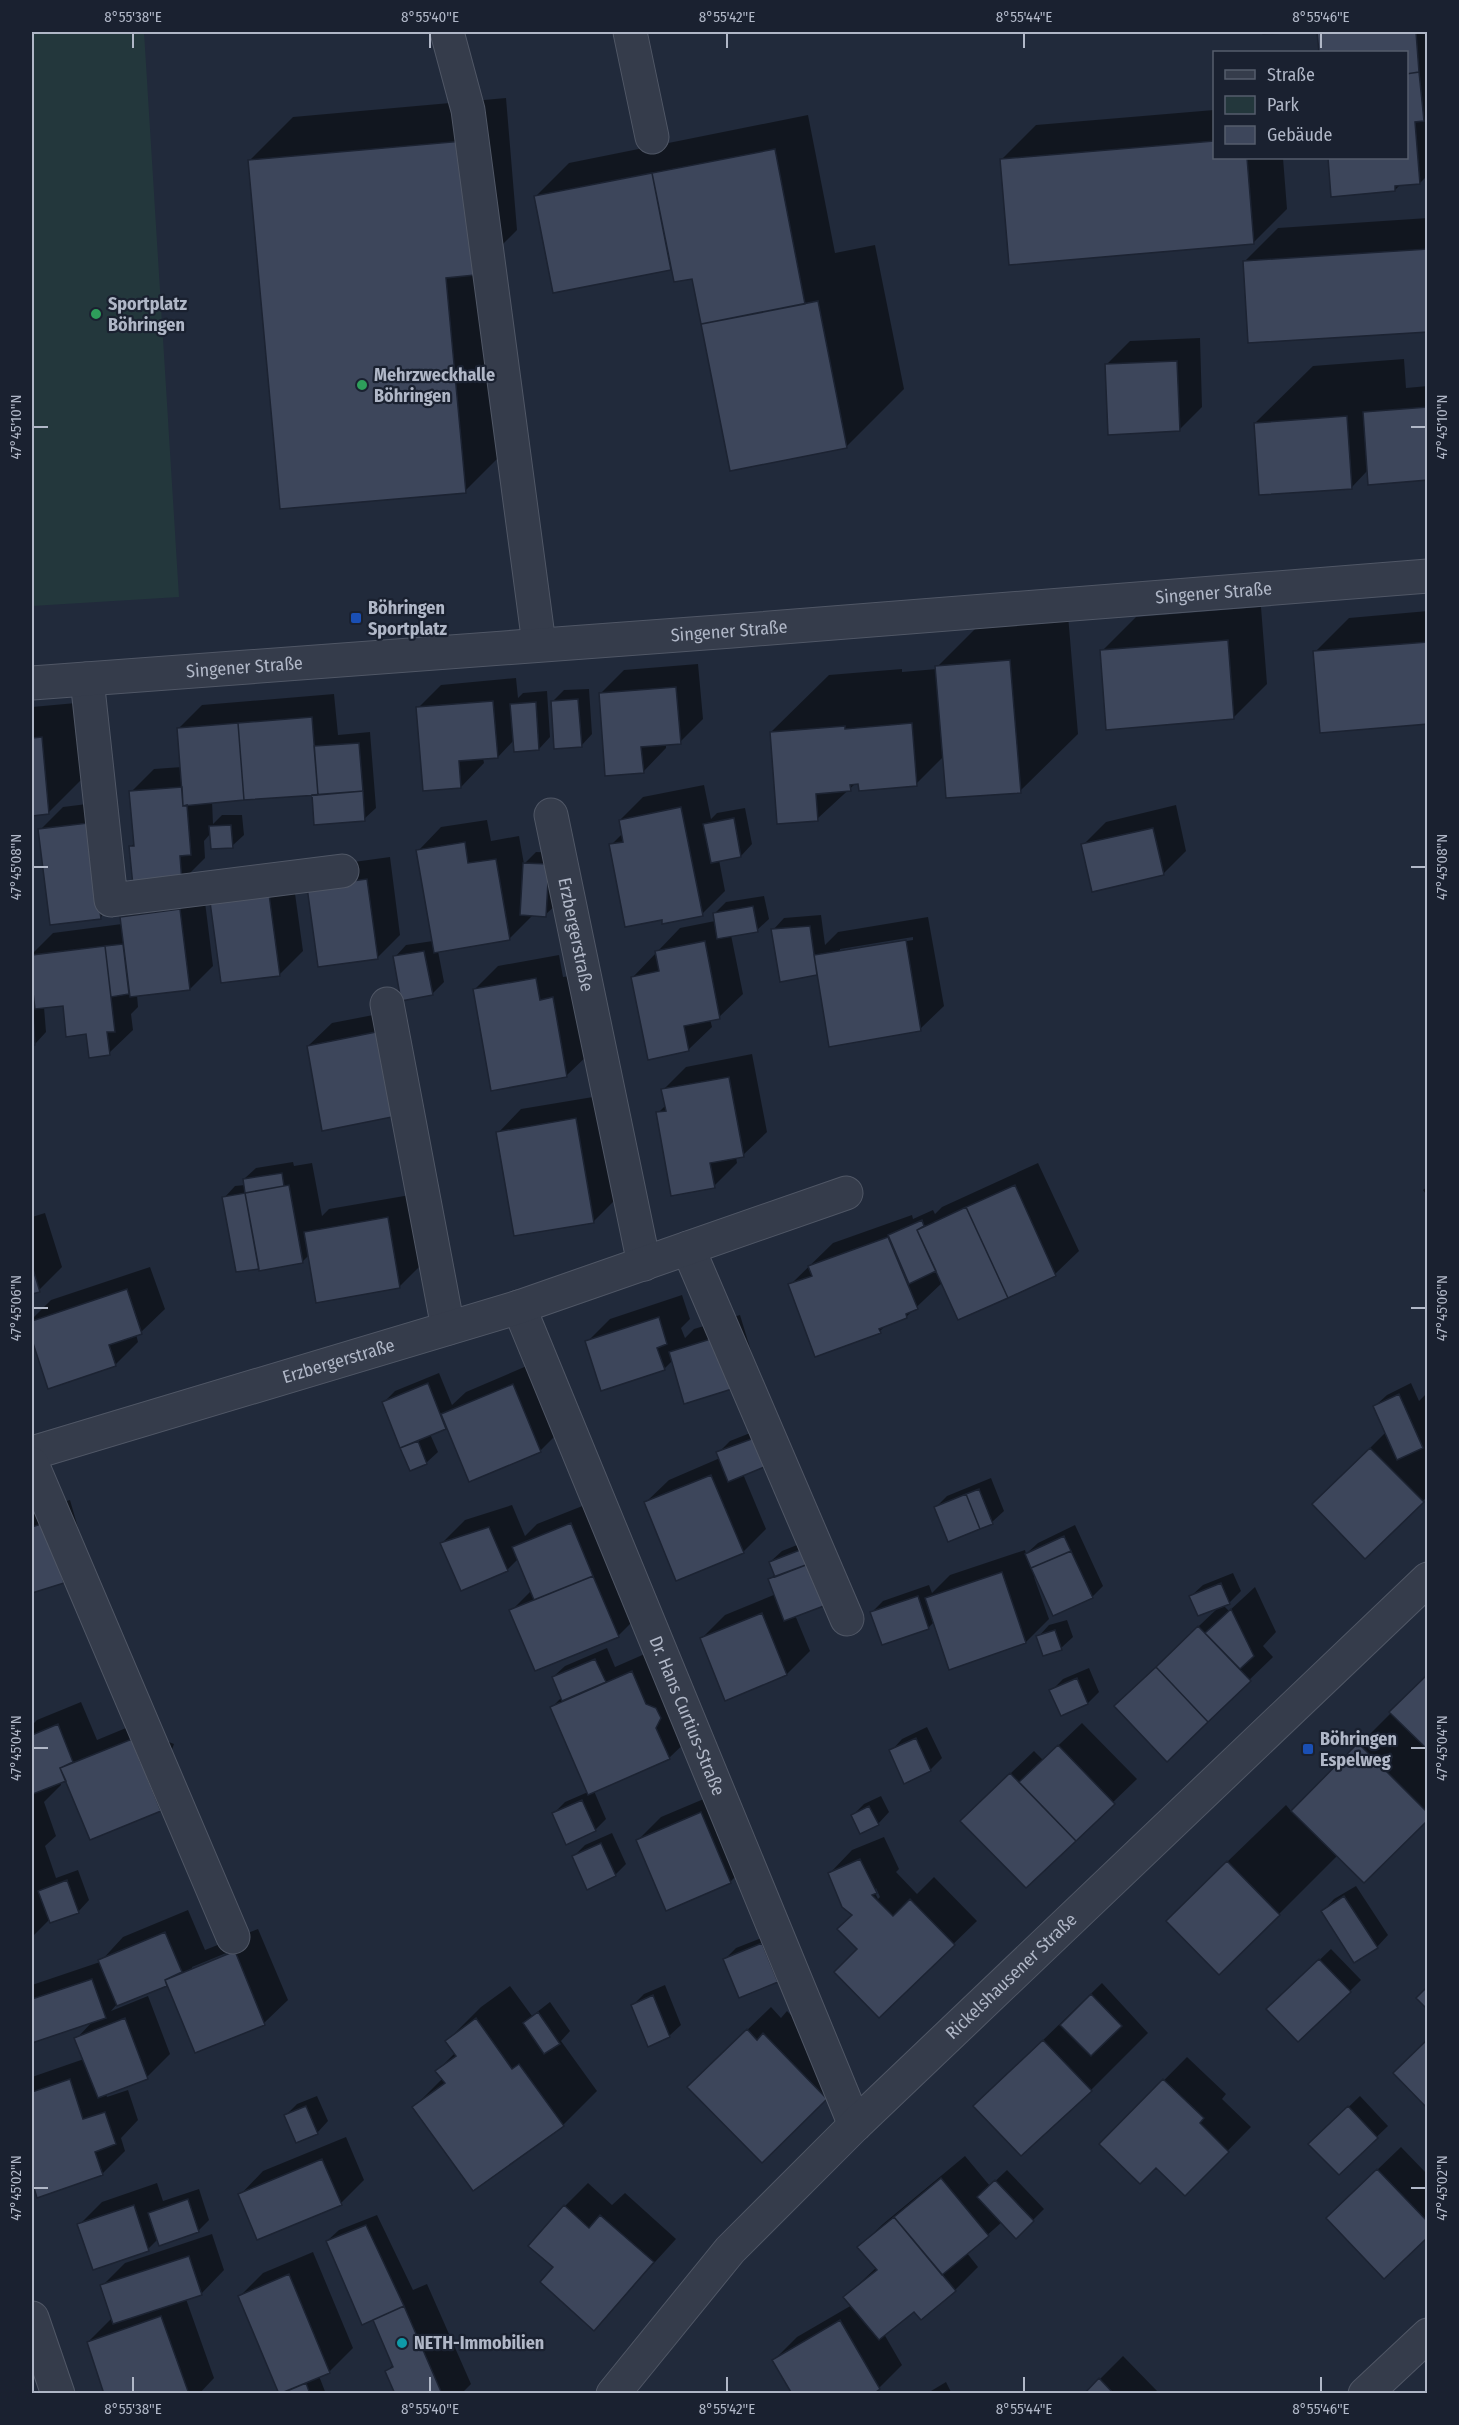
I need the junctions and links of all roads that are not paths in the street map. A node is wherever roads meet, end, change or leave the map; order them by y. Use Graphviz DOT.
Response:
graph roads {
  1 [pos="447,32"];
  2 [pos="630,32"];
  3 [pos="652,137"];
  4 [pos="1428,576"];
  5 [pos="539,644"];
  6 [pos="87,679"];
  7 [pos="32,683"];
  8 [pos="551,815"];
  9 [pos="342,871"];
  10 [pos="387,1004"];
  11 [pos="846,1193"];
  12 [pos="688,1248"];
  13 [pos="644,1264"];
  14 [pos="519,1306"];
  15 [pos="448,1328"];
  16 [pos="32,1453"];
  17 [pos="32,1464"];
  18 [pos="1428,1579"];
  19 [pos="847,1619"];
  20 [pos="233,1937"];
  21 [pos="855,2125"];
  22 [pos="32,2318"];
  23 [pos="1428,2335"];
  24 [pos="58,2394"];
  25 [pos="613,2394"];
  26 [pos="1365,2394"];
  1 -- 5 [label="street"];
  2 -- 3 [label="street"];
  4 -- 5 [label="street, Singener Straße"];
  5 -- 6 [label="street, Singener Straße"];
  6 -- 7 [label="street, Singener Straße"];
  6 -- 9 [label="street"];
  8 -- 13 [label="street, Erzbergerstraße"];
  10 -- 15 [label="street"];
  11 -- 12 [label="street, Erzbergerstraße"];
  12 -- 13 [label="street, Erzbergerstraße"];
  12 -- 19 [label="street"];
  13 -- 14 [label="street, Erzbergerstraße"];
  14 -- 15 [label="street, Erzbergerstraße"];
  14 -- 21 [label="street, Dr. Hans Curtius-Straße"];
  15 -- 16 [label="street, Erzbergerstraße"];
  17 -- 20 [label="street"];
  18 -- 21 [label="street, Rickelshausener Straße"];
  21 -- 25 [label="street, Rickelshausener Straße"];
  22 -- 24 [label="street"];
  23 -- 26 [label="street"];
}
